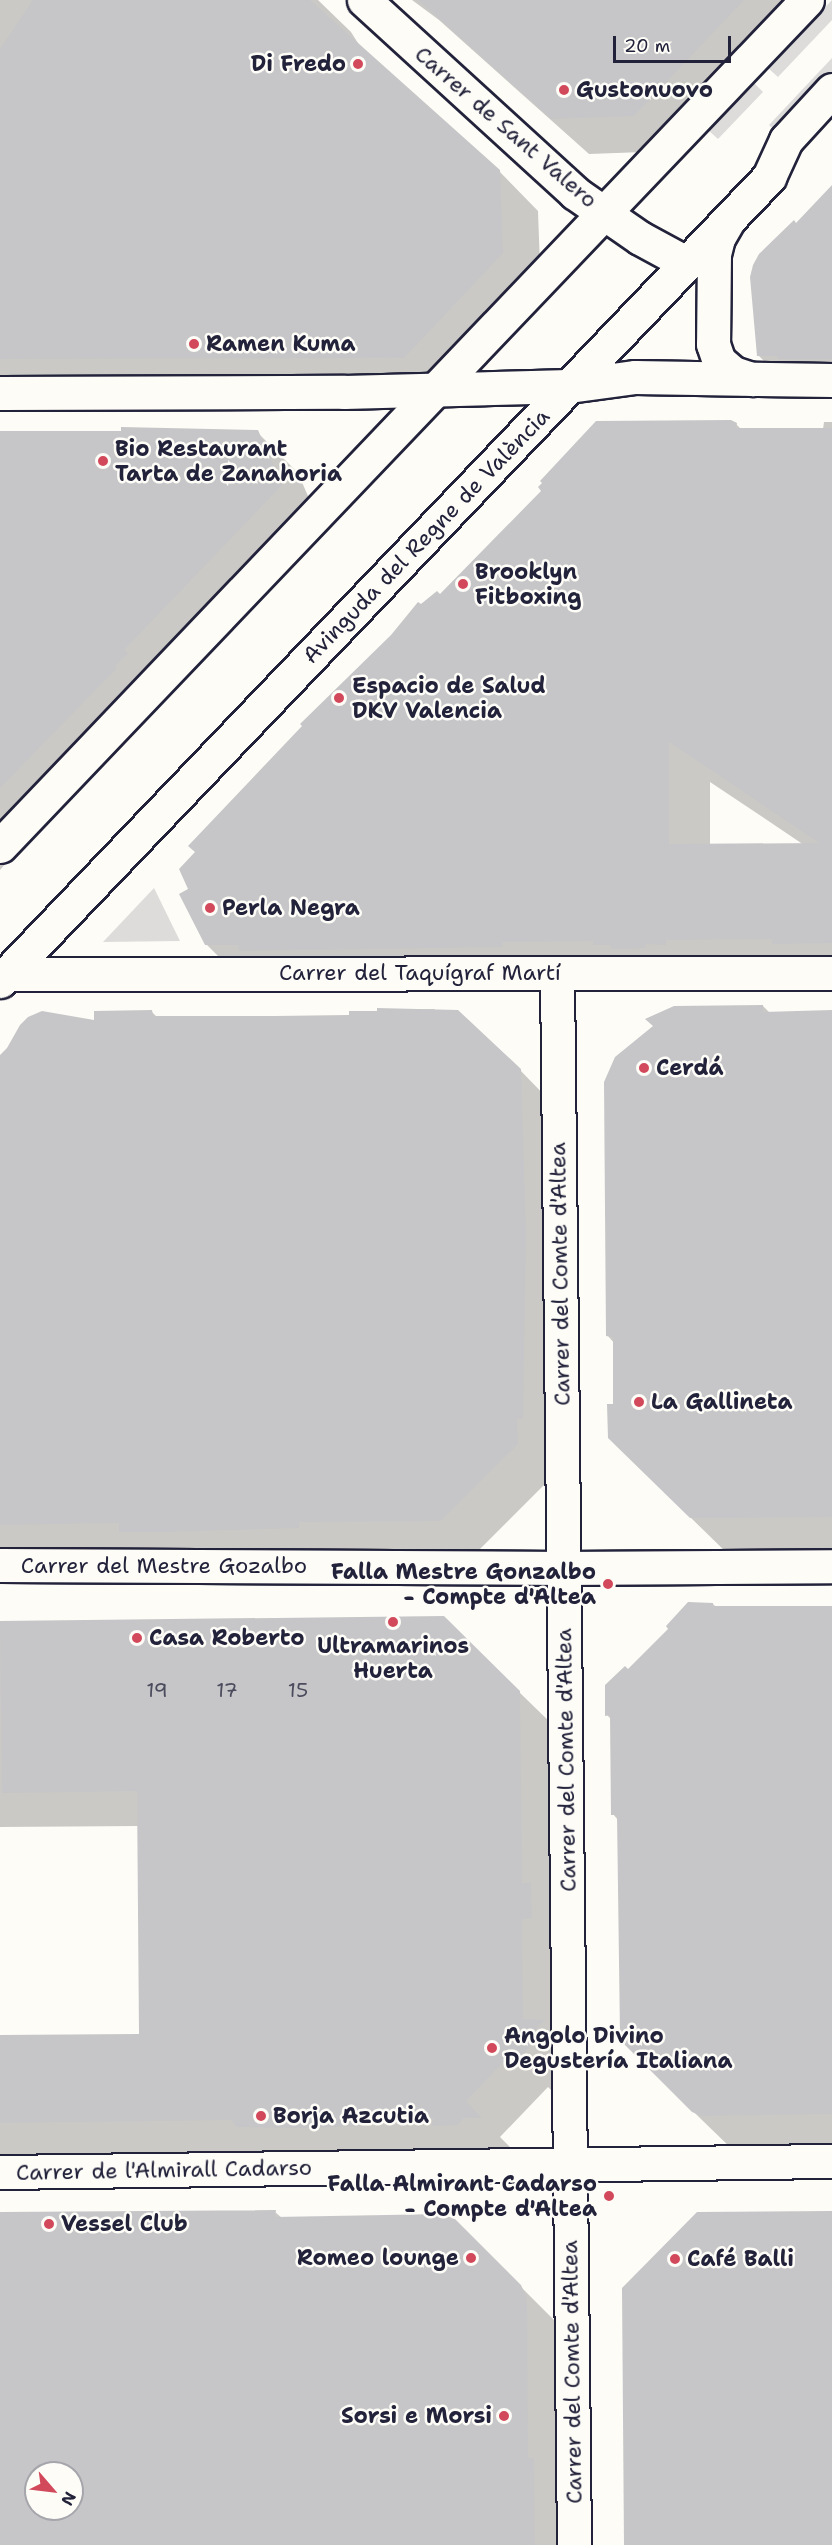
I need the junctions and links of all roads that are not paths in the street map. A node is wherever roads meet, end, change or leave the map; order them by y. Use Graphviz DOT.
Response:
graph roads {
  1 [pos="364,0"];
  2 [pos="807,0"];
  3 [pos="832,90"];
  4 [pos="603,212"];
  5 [pos="729,219"];
  6 [pos="686,263"];
  7 [pos="754,380"];
  8 [pos="832,380"];
  9 [pos="569,386"];
  10 [pos="434,390"];
  11 [pos="0,393"];
  12 [pos="0,846"];
  13 [pos="832,973"];
  14 [pos="557,974"];
  15 [pos="2,976"];
  16 [pos="0,1565"];
  17 [pos="832,1566"];
  18 [pos="564,1568"];
  19 [pos="832,2160"];
  20 [pos="570,2164"];
  21 [pos="0,2172"];
  22 [pos="574,2545"];
  1 -- 4 [label="street, Carrer de Sant Valero"];
  2 -- 4 [label="street"];
  3 -- 5 [label="street, Avinguda del Regne de València"];
  4 -- 6 [label="street, Carrer de Sant Valero"];
  4 -- 10 [label="street"];
  5 -- 6 [label="street, Avinguda del Regne de València"];
  5 -- 7 [label="street"];
  6 -- 9 [label="street, Avinguda del Regne de València"];
  7 -- 8 [label="street"];
  7 -- 9 [label="street"];
  9 -- 10 [label="street"];
  9 -- 15 [label="street, Avinguda del Regne de València"];
  10 -- 11 [label="street"];
  10 -- 12 [label="street"];
  13 -- 14 [label="street, Carrer del Taquígraf Martí"];
  14 -- 15 [label="street, Carrer del Taquígraf Martí"];
  14 -- 18 [label="street, Carrer del Comte d'Altea"];
  16 -- 18 [label="street, Carrer del Mestre Gozalbo"];
  17 -- 18 [label="street, Carrer del Mestre Gozalbo"];
  18 -- 20 [label="street, Carrer del Comte d'Altea"];
  19 -- 20 [label="street, Carrer de l'Almirall Cadarso"];
  20 -- 21 [label="street, Carrer de l'Almirall Cadarso"];
  20 -- 22 [label="street, Carrer del Comte d'Altea"];
}
